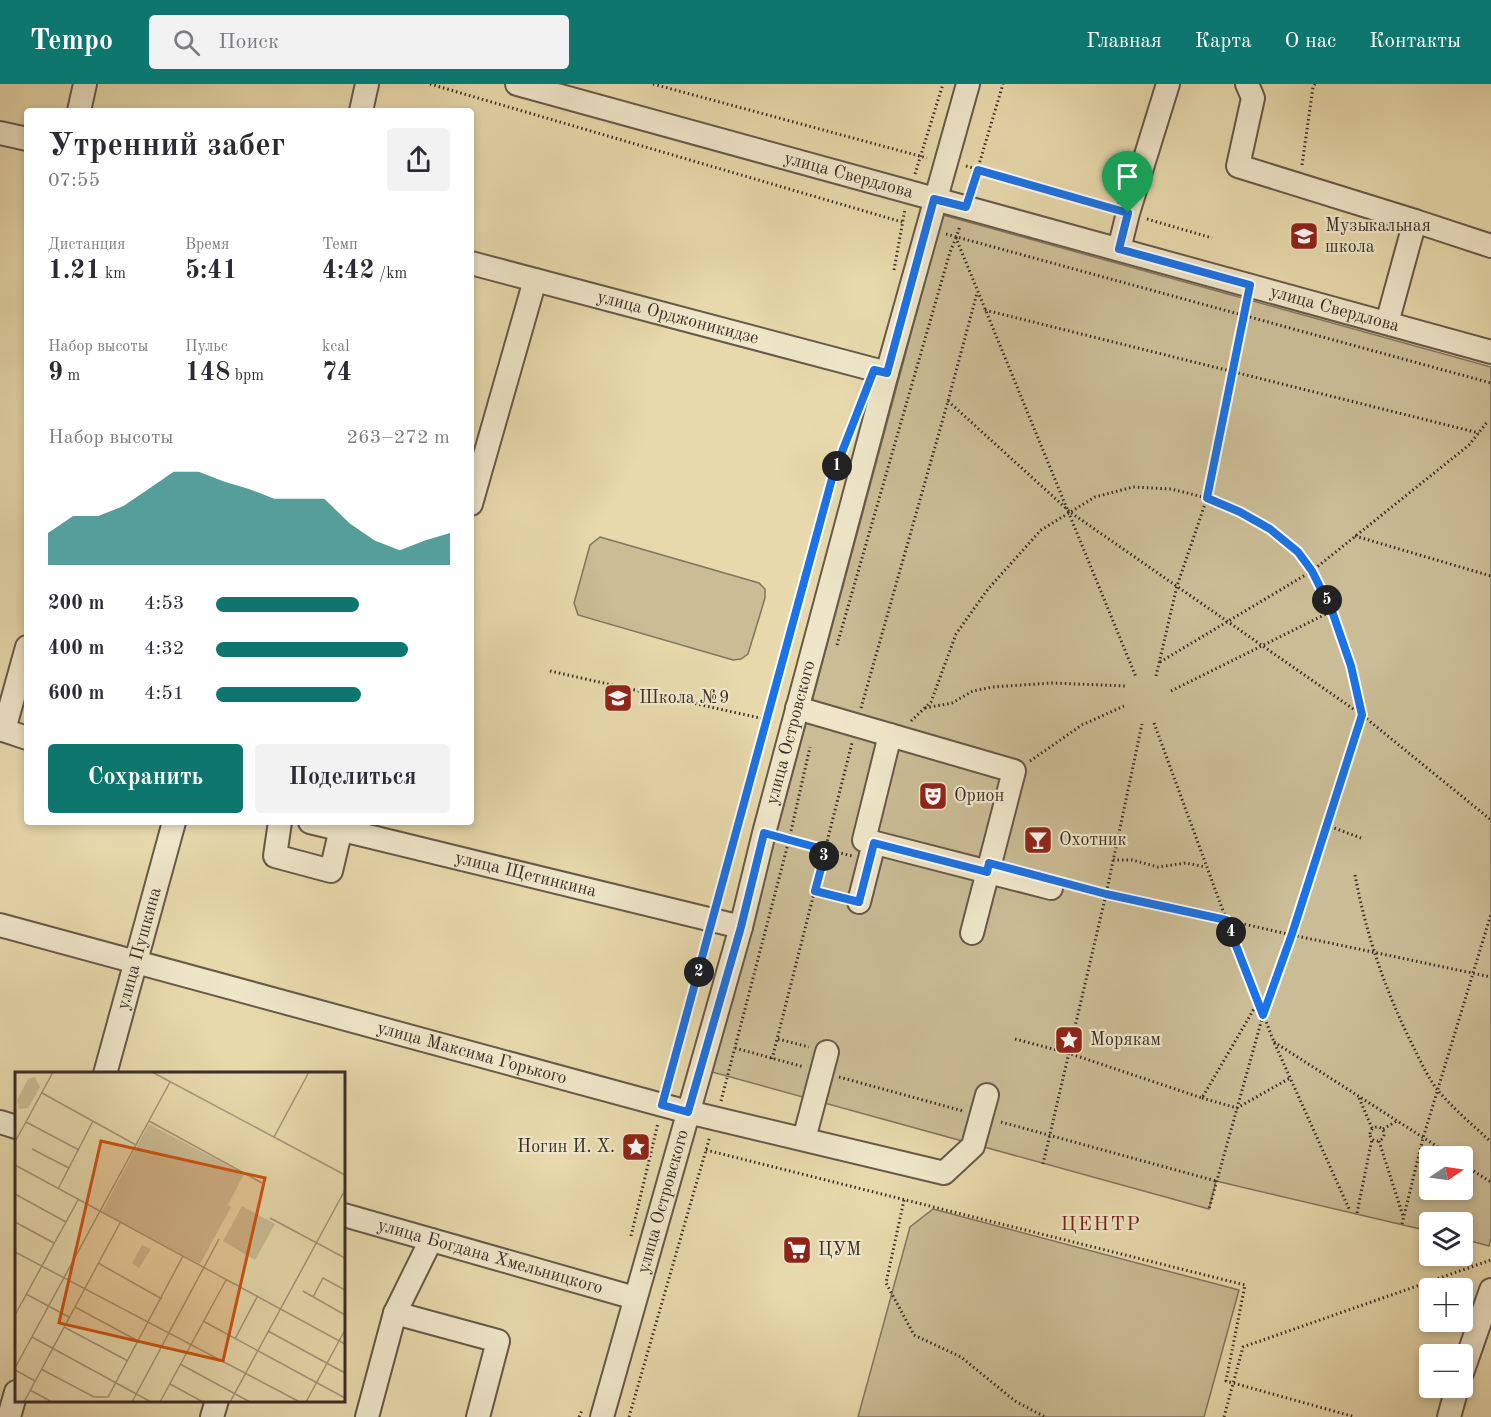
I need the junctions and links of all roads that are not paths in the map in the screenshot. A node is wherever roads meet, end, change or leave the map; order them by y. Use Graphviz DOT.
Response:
graph roads {
  1 [pos="85,84"];
  2 [pos="367,84"];
  3 [pos="516,84"];
  4 [pos="968,84"];
  5 [pos="1168,84"];
  6 [pos="1247,84"];
  7 [pos="80,108"];
  8 [pos="361,108"];
  9 [pos="0,133"];
  10 [pos="24,139"];
  11 [pos="934,199"];
  12 [pos="1415,221"];
  13 [pos="1491,246"];
  14 [pos="1119,249"];
  15 [pos="474,264"];
  16 [pos="535,280"];
  17 [pos="1387,323"];
  18 [pos="1491,352"];
  19 [pos="887,373"];
  20 [pos="474,494"];
  21 [pos="24,657"];
  22 [pos="795,717"];
  23 [pos="2,730"];
  24 [pos="892,736"];
  25 [pos="24,737"];
  26 [pos="173,825"];
  27 [pos="280,825"];
  28 [pos="323,825"];
  29 [pos="341,829"];
  30 [pos="378,830"];
  31 [pos="866,851"];
  32 [pos="987,872"];
  33 [pos="1057,885"];
  34 [pos="859,902"];
  35 [pos="0,925"];
  36 [pos="741,927"];
  37 [pos="972,933"];
  38 [pos="135,963"];
  39 [pos="818,1050"];
  40 [pos="106,1072"];
  41 [pos="987,1095"];
  42 [pos="688,1112"];
  43 [pos="0,1122"];
  44 [pos="15,1127"];
  45 [pos="804,1139"];
  46 [pos="345,1215"];
  47 [pos="431,1240"];
  48 [pos="1491,1290"];
  49 [pos="635,1298"];
  50 [pos="395,1313"];
  51 [pos="1472,1344"];
  52 [pos="15,1396"];
  53 [pos="217,1402"];
  54 [pos="593,1411"];
  55 [pos="9,1417"];
  56 [pos="212,1417"];
  57 [pos="367,1417"];
  58 [pos="478,1417"];
  1 -- 7 [label="street"];
  2 -- 8 [label="street"];
  3 -- 11 [label="street, улица Свердлова"];
  4 -- 11 [label="street, улица Островского"];
  5 -- 14 [label="street"];
  6 -- 12 [label="street"];
  9 -- 10 [label="street"];
  11 -- 14 [label="street, улица Свердлова"];
  11 -- 19 [label="street, улица Островского"];
  12 -- 13 [label="street"];
  12 -- 17 [label="street"];
  14 -- 17 [label="street, улица Свердлова"];
  15 -- 16 [label="street, улица Орджоникидзе"];
  16 -- 19 [label="street, улица Орджоникидзе"];
  16 -- 20 [label="street"];
  17 -- 18 [label="street, улица Свердлова"];
  19 -- 22 [label="street, улица Островского"];
  21 -- 23 [label="street"];
  22 -- 24 [label="street"];
  22 -- 36 [label="street, улица Островского"];
  23 -- 25 [label="street"];
  24 -- 31 [label="street"];
  24 -- 32 [label="street"];
  26 -- 38 [label="street, улица Пушкина"];
  27 -- 29 [label="street"];
  28 -- 29 [label="street, улица Щетинкина"];
  29 -- 30 [label="street, улица Щетинкина"];
  30 -- 36 [label="street, улица Щетинкина"];
  31 -- 32 [label="street"];
  31 -- 34 [label="street"];
  32 -- 33 [label="street"];
  32 -- 37 [label="street"];
  35 -- 38 [label="street, улица Максима Горького"];
  36 -- 42 [label="street, улица Островского"];
  38 -- 40 [label="street, улица Пушкина"];
  38 -- 42 [label="street, улица Максима Горького"];
  39 -- 45 [label="street"];
  41 -- 45 [label="street, улица Максима Горького"];
  42 -- 45 [label="street, улица Максима Горького"];
  42 -- 49 [label="street, улица Островского"];
  43 -- 44 [label="street"];
  46 -- 47 [label="street, улица Богдана Хмельницкого"];
  47 -- 49 [label="street, улица Богдана Хмельницкого"];
  47 -- 50 [label="street"];
  48 -- 51 [label="street"];
  49 -- 54 [label="street, улица Островского"];
  50 -- 57 [label="street"];
  50 -- 58 [label="street"];
  52 -- 55 [label="street"];
  53 -- 56 [label="street"];
}
